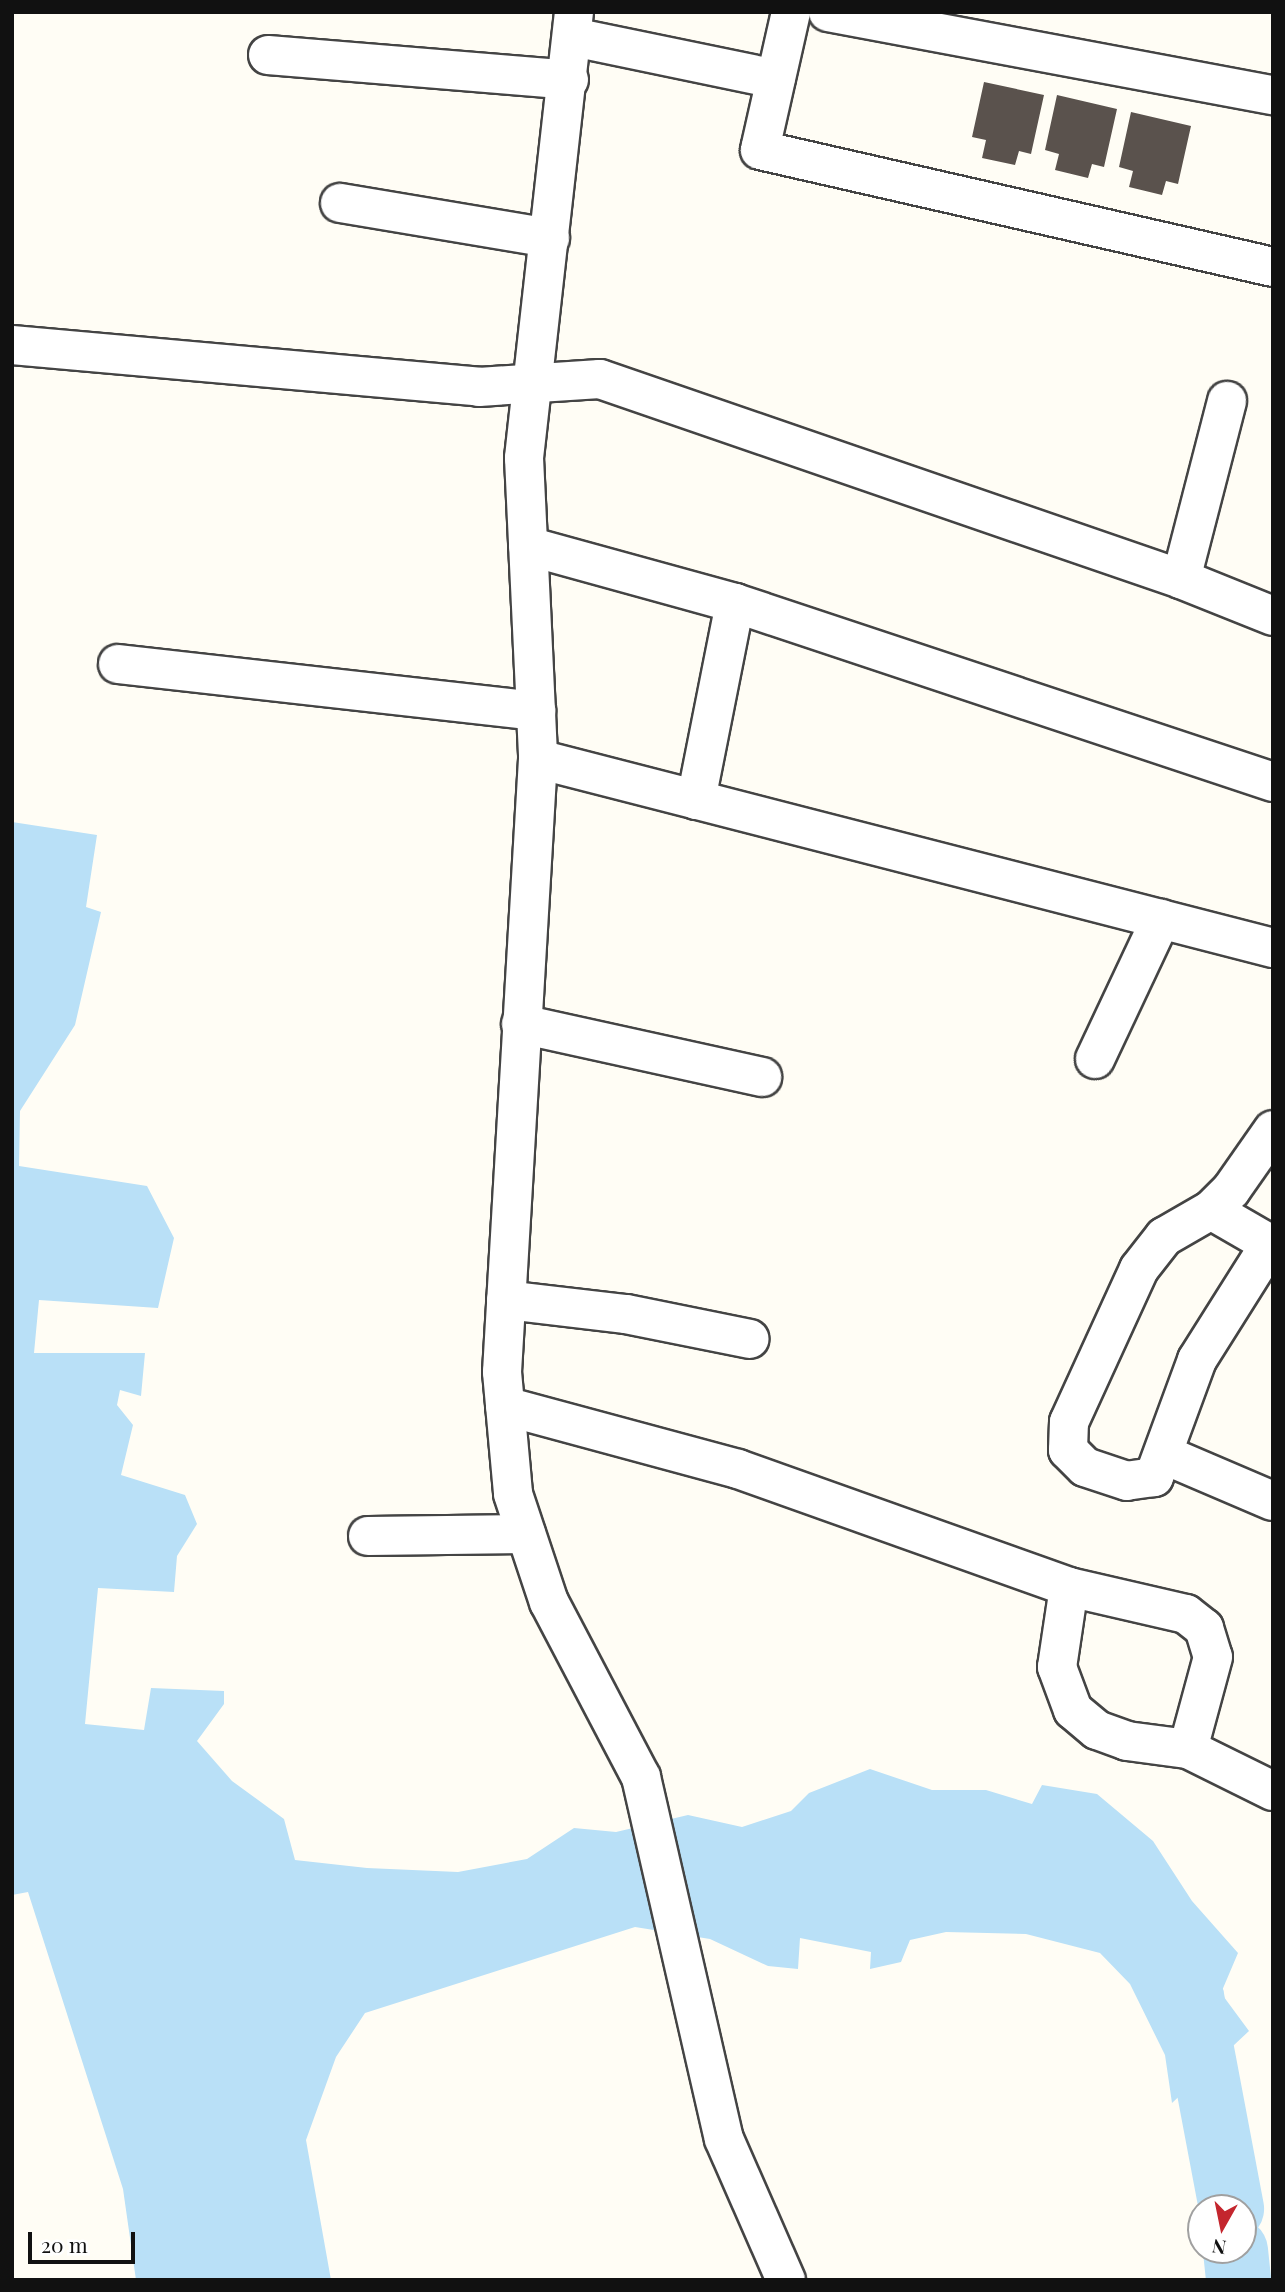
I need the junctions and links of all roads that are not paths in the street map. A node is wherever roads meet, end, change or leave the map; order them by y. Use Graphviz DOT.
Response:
graph roads {
  1 [pos="791,12"];
  2 [pos="828,12"];
  3 [pos="574,25"];
  4 [pos="268,55"];
  5 [pos="776,79"];
  6 [pos="569,80"];
  7 [pos="1273,95"];
  8 [pos="340,203"];
  9 [pos="550,238"];
  10 [pos="1273,267"];
  11 [pos="12,345"];
  12 [pos="537,383"];
  13 [pos="1227,401"];
  14 [pos="528,546"];
  15 [pos="1181,579"];
  16 [pos="735,603"];
  17 [pos="1273,616"];
  18 [pos="118,664"];
  19 [pos="536,711"];
  20 [pos="538,759"];
  21 [pos="1273,782"];
  22 [pos="696,800"];
  23 [pos="1161,919"];
  24 [pos="1273,948"];
  25 [pos="521,1024"];
  26 [pos="1095,1059"];
  27 [pos="762,1077"];
  28 [pos="1273,1130"];
  29 [pos="1211,1210"];
  30 [pos="1272,1244"];
  31 [pos="506,1300"];
  32 [pos="750,1339"];
  33 [pos="505,1406"];
  34 [pos="1166,1455"];
  35 [pos="1273,1501"];
  36 [pos="526,1534"];
  37 [pos="368,1536"];
  38 [pos="1069,1587"];
  39 [pos="1188,1749"];
  40 [pos="1273,1791"];
  41 [pos="786,2280"];
  1 -- 5 [label="street"];
  2 -- 7 [label="street"];
  3 -- 5 [label="street"];
  3 -- 6 [label="street"];
  4 -- 6 [label="street"];
  5 -- 10 [label="street"];
  6 -- 9 [label="street"];
  8 -- 9 [label="street"];
  9 -- 12 [label="street"];
  11 -- 12 [label="street"];
  12 -- 14 [label="street"];
  12 -- 15 [label="street"];
  13 -- 15 [label="street"];
  14 -- 16 [label="street"];
  14 -- 19 [label="street"];
  15 -- 17 [label="street"];
  16 -- 21 [label="street"];
  16 -- 22 [label="street"];
  18 -- 19 [label="street"];
  19 -- 20 [label="street"];
  20 -- 22 [label="street"];
  20 -- 25 [label="street"];
  22 -- 23 [label="street"];
  23 -- 24 [label="street"];
  23 -- 26 [label="street"];
  25 -- 27 [label="street"];
  25 -- 31 [label="street"];
  28 -- 29 [label="street"];
  29 -- 30 [label="street"];
  29 -- 34 [label="street"];
  30 -- 34 [label="street"];
  31 -- 32 [label="street"];
  31 -- 33 [label="street"];
  33 -- 36 [label="street"];
  33 -- 38 [label="street"];
  34 -- 35 [label="street"];
  36 -- 37 [label="street"];
  36 -- 41 [label="street"];
  38 -- 39 [label="street"];
  38 -- 39 [label="street"];
  39 -- 40 [label="street"];
}
